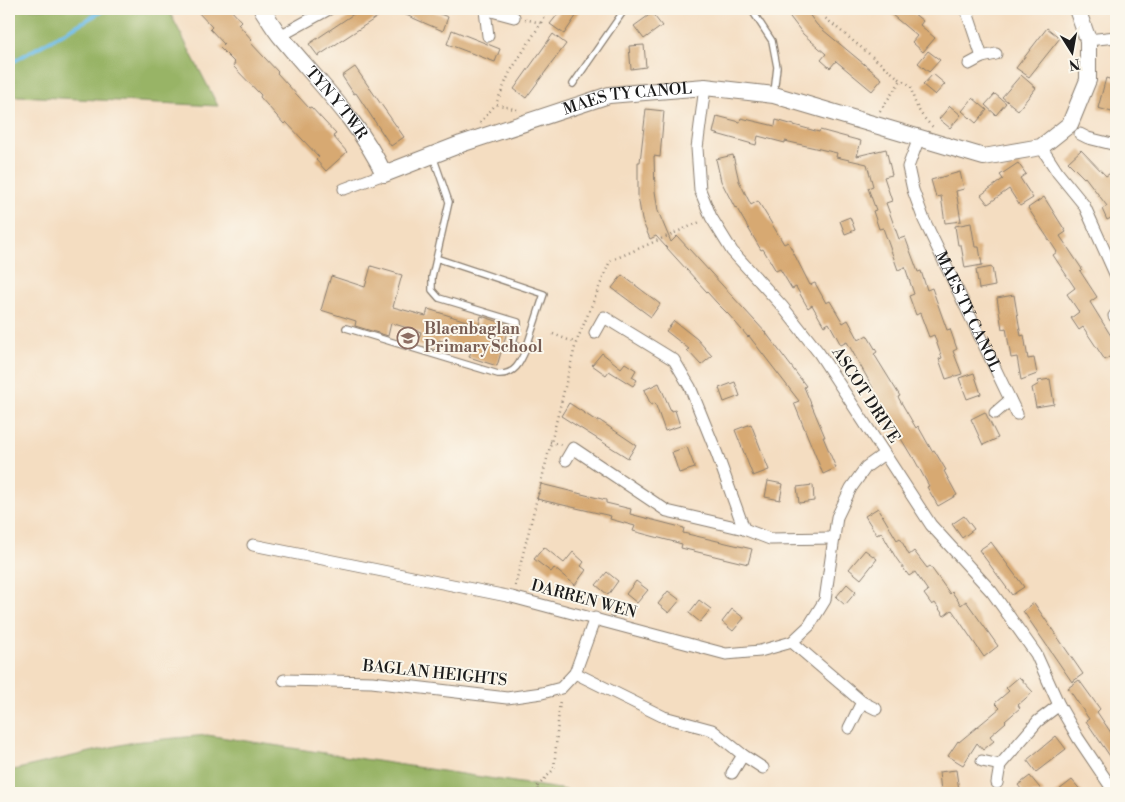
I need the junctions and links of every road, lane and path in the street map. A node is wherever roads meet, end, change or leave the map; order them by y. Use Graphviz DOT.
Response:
graph roads {
  1 [pos="262,9"];
  2 [pos="329,9"];
  3 [pos="484,9"];
  4 [pos="550,9"];
  5 [pos="625,9"];
  6 [pos="751,9"];
  7 [pos="823,9"];
  8 [pos="966,9"];
  9 [pos="1077,9"];
  10 [pos="514,17"];
  11 [pos="541,23"];
  12 [pos="280,36"];
  13 [pos="488,36"];
  14 [pos="1116,37"];
  15 [pos="1088,40"];
  16 [pos="996,54"];
  17 [pos="982,57"];
  18 [pos="969,64"];
  19 [pos="901,80"];
  20 [pos="573,84"];
  21 [pos="705,87"];
  22 [pos="774,95"];
  23 [pos="542,116"];
  24 [pos="872,124"];
  25 [pos="1092,127"];
  26 [pos="940,132"];
  27 [pos="919,138"];
  28 [pos="1116,145"];
  29 [pos="1041,147"];
  30 [pos="433,156"];
  31 [pos="384,174"];
  32 [pos="344,189"];
  33 [pos="712,217"];
  34 [pos="436,258"];
  35 [pos="1116,276"];
  36 [pos="346,328"];
  37 [pos="595,333"];
  38 [pos="553,334"];
  39 [pos="576,343"];
  40 [pos="526,349"];
  41 [pos="1010,400"];
  42 [pos="995,413"];
  43 [pos="1017,414"];
  44 [pos="884,454"];
  45 [pos="566,460"];
  46 [pos="744,529"];
  47 [pos="834,538"];
  48 [pos="253,545"];
  49 [pos="512,597"];
  50 [pos="595,618"];
  51 [pos="792,642"];
  52 [pos="575,673"];
  53 [pos="284,680"];
  54 [pos="561,688"];
  55 [pos="862,702"];
  56 [pos="1059,705"];
  57 [pos="876,709"];
  58 [pos="849,728"];
  59 [pos="743,755"];
  60 [pos="982,762"];
  61 [pos="1000,765"];
  62 [pos="764,768"];
  63 [pos="732,773"];
  64 [pos="997,783"];
  65 [pos="542,793"];
  66 [pos="1114,793"];
  1 -- 12 [label="street, TYN Y TWR"];
  2 -- 12 [label="street"];
  3 -- 10 [label="street"];
  3 -- 13 [label="street"];
  4 -- 11 [label="path"];
  5 -- 20 [label="lane"];
  6 -- 22 [label="lane"];
  7 -- 19 [label="path"];
  8 -- 17 [label="street"];
  9 -- 15 [label="street, MAES TY CANOL"];
  10 -- 11 [label="path"];
  11 -- 23 [label="path"];
  12 -- 31 [label="street, TYN Y TWR"];
  14 -- 15 [label="street"];
  15 -- 29 [label="street, MAES TY CANOL"];
  16 -- 17 [label="street"];
  17 -- 18 [label="street"];
  19 -- 24 [label="path"];
  19 -- 26 [label="path"];
  21 -- 22 [label="street, MAES TY CANOL"];
  21 -- 23 [label="street, MAES TY CANOL"];
  21 -- 33 [label="street, ASCOT DRIVE"];
  22 -- 24 [label="street, MAES TY CANOL"];
  23 -- 30 [label="street, MAES TY CANOL"];
  24 -- 27 [label="street, MAES TY CANOL"];
  25 -- 28 [label="street"];
  27 -- 29 [label="street, MAES TY CANOL"];
  27 -- 41 [label="street, MAES TY CANOL"];
  29 -- 35 [label="street"];
  30 -- 31 [label="street, MAES TY CANOL"];
  30 -- 34 [label="lane"];
  31 -- 32 [label="street, MAES TY CANOL"];
  33 -- 39 [label="path"];
  33 -- 44 [label="street, ASCOT DRIVE"];
  34 -- 40 [label="lane"];
  34 -- 40 [label="lane"];
  36 -- 40 [label="lane"];
  37 -- 46 [label="street"];
  38 -- 39 [label="path"];
  39 -- 49 [label="path"];
  41 -- 42 [label="street"];
  41 -- 43 [label="street, MAES TY CANOL"];
  44 -- 47 [label="street"];
  44 -- 56 [label="street, ASCOT DRIVE"];
  45 -- 46 [label="street"];
  46 -- 47 [label="street"];
  47 -- 51 [label="street"];
  48 -- 49 [label="street, DARREN WEN"];
  49 -- 50 [label="street, DARREN WEN"];
  50 -- 51 [label="street, DARREN WEN"];
  50 -- 52 [label="street"];
  51 -- 55 [label="street"];
  52 -- 54 [label="street"];
  52 -- 59 [label="street"];
  53 -- 54 [label="street, BAGLAN HEIGHTS"];
  54 -- 65 [label="path"];
  55 -- 57 [label="street"];
  55 -- 58 [label="street"];
  56 -- 61 [label="street"];
  56 -- 66 [label="street, ASCOT DRIVE"];
  59 -- 62 [label="street"];
  59 -- 63 [label="street"];
  60 -- 61 [label="street"];
  61 -- 64 [label="street"];
}
